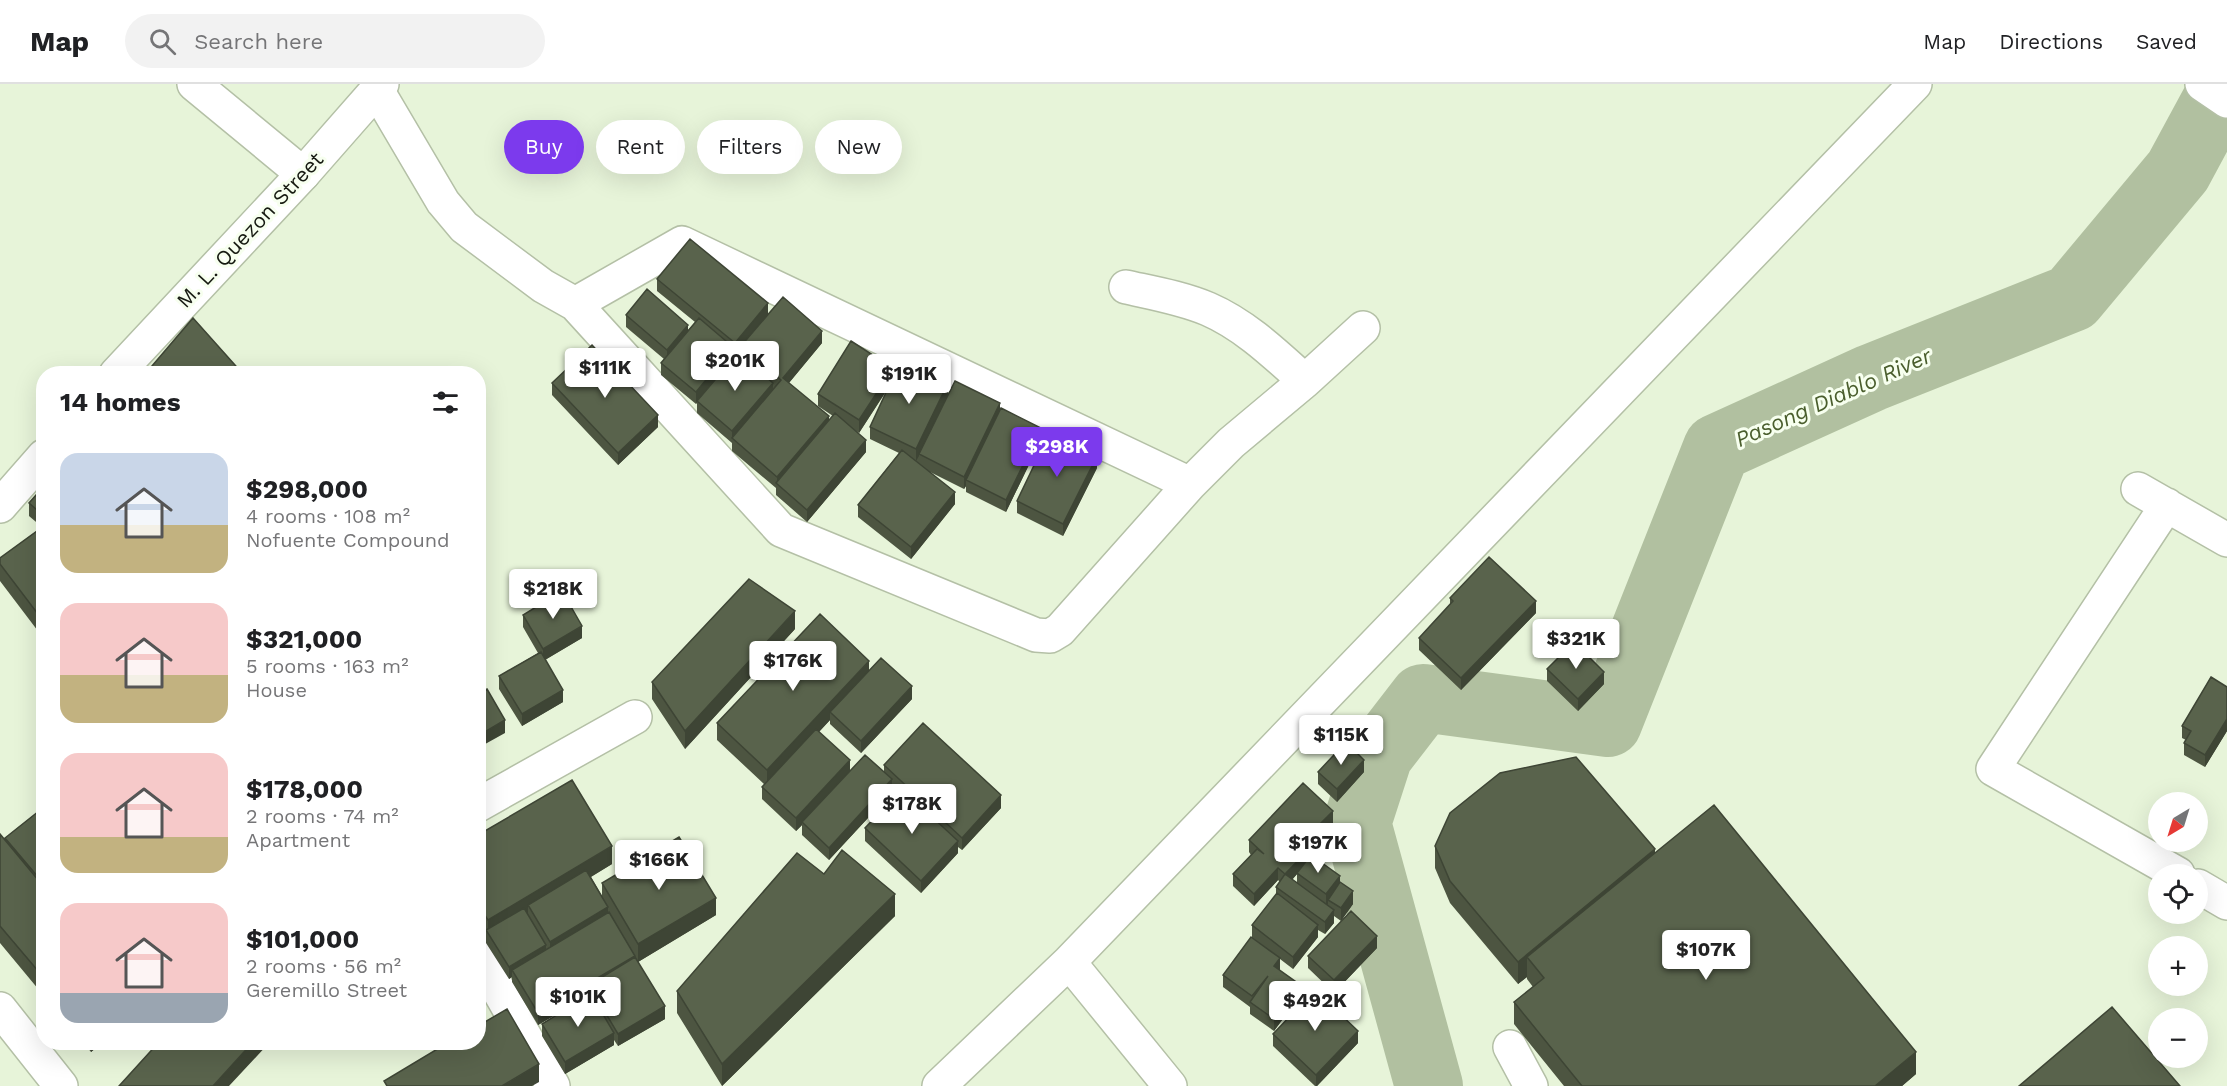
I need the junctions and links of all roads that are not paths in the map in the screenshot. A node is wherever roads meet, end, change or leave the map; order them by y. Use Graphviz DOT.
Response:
graph roads {
  1 [pos="195,84"];
  2 [pos="1915,84"];
  3 [pos="379,87"];
  4 [pos="303,174"];
  5 [pos="1126,287"];
  6 [pos="575,304"];
  7 [pos="1363,328"];
  8 [pos="123,366"];
  9 [pos="1305,381"];
  10 [pos="36,465"];
  11 [pos="1190,484"];
  12 [pos="2138,489"];
  13 [pos="0,506"];
  14 [pos="2166,506"];
  15 [pos="2227,540"];
  16 [pos="635,717"];
  17 [pos="486,801"];
  18 [pos="2160,864"];
  19 [pos="2208,892"];
  20 [pos="2227,903"];
  21 [pos="1069,962"];
  22 [pos="486,968"];
  23 [pos="0,1009"];
  24 [pos="1510,1047"];
  25 [pos="61,1086"];
  26 [pos="553,1086"];
  27 [pos="939,1086"];
  28 [pos="1170,1086"];
  29 [pos="1532,1086"];
  1 -- 4 [label="street"];
  2 -- 21 [label="street"];
  3 -- 4 [label="street, M. L. Quezon Street"];
  3 -- 6 [label="street"];
  4 -- 8 [label="street, M. L. Quezon Street"];
  5 -- 9 [label="street"];
  6 -- 11 [label="street"];
  6 -- 11 [label="street"];
  7 -- 9 [label="street"];
  9 -- 11 [label="street"];
  10 -- 13 [label="street"];
  12 -- 14 [label="street"];
  14 -- 15 [label="street"];
  14 -- 18 [label="street"];
  16 -- 17 [label="street"];
  19 -- 20 [label="street"];
  21 -- 27 [label="street"];
  21 -- 28 [label="street"];
  22 -- 26 [label="street"];
  23 -- 25 [label="street"];
  24 -- 29 [label="street"];
}
